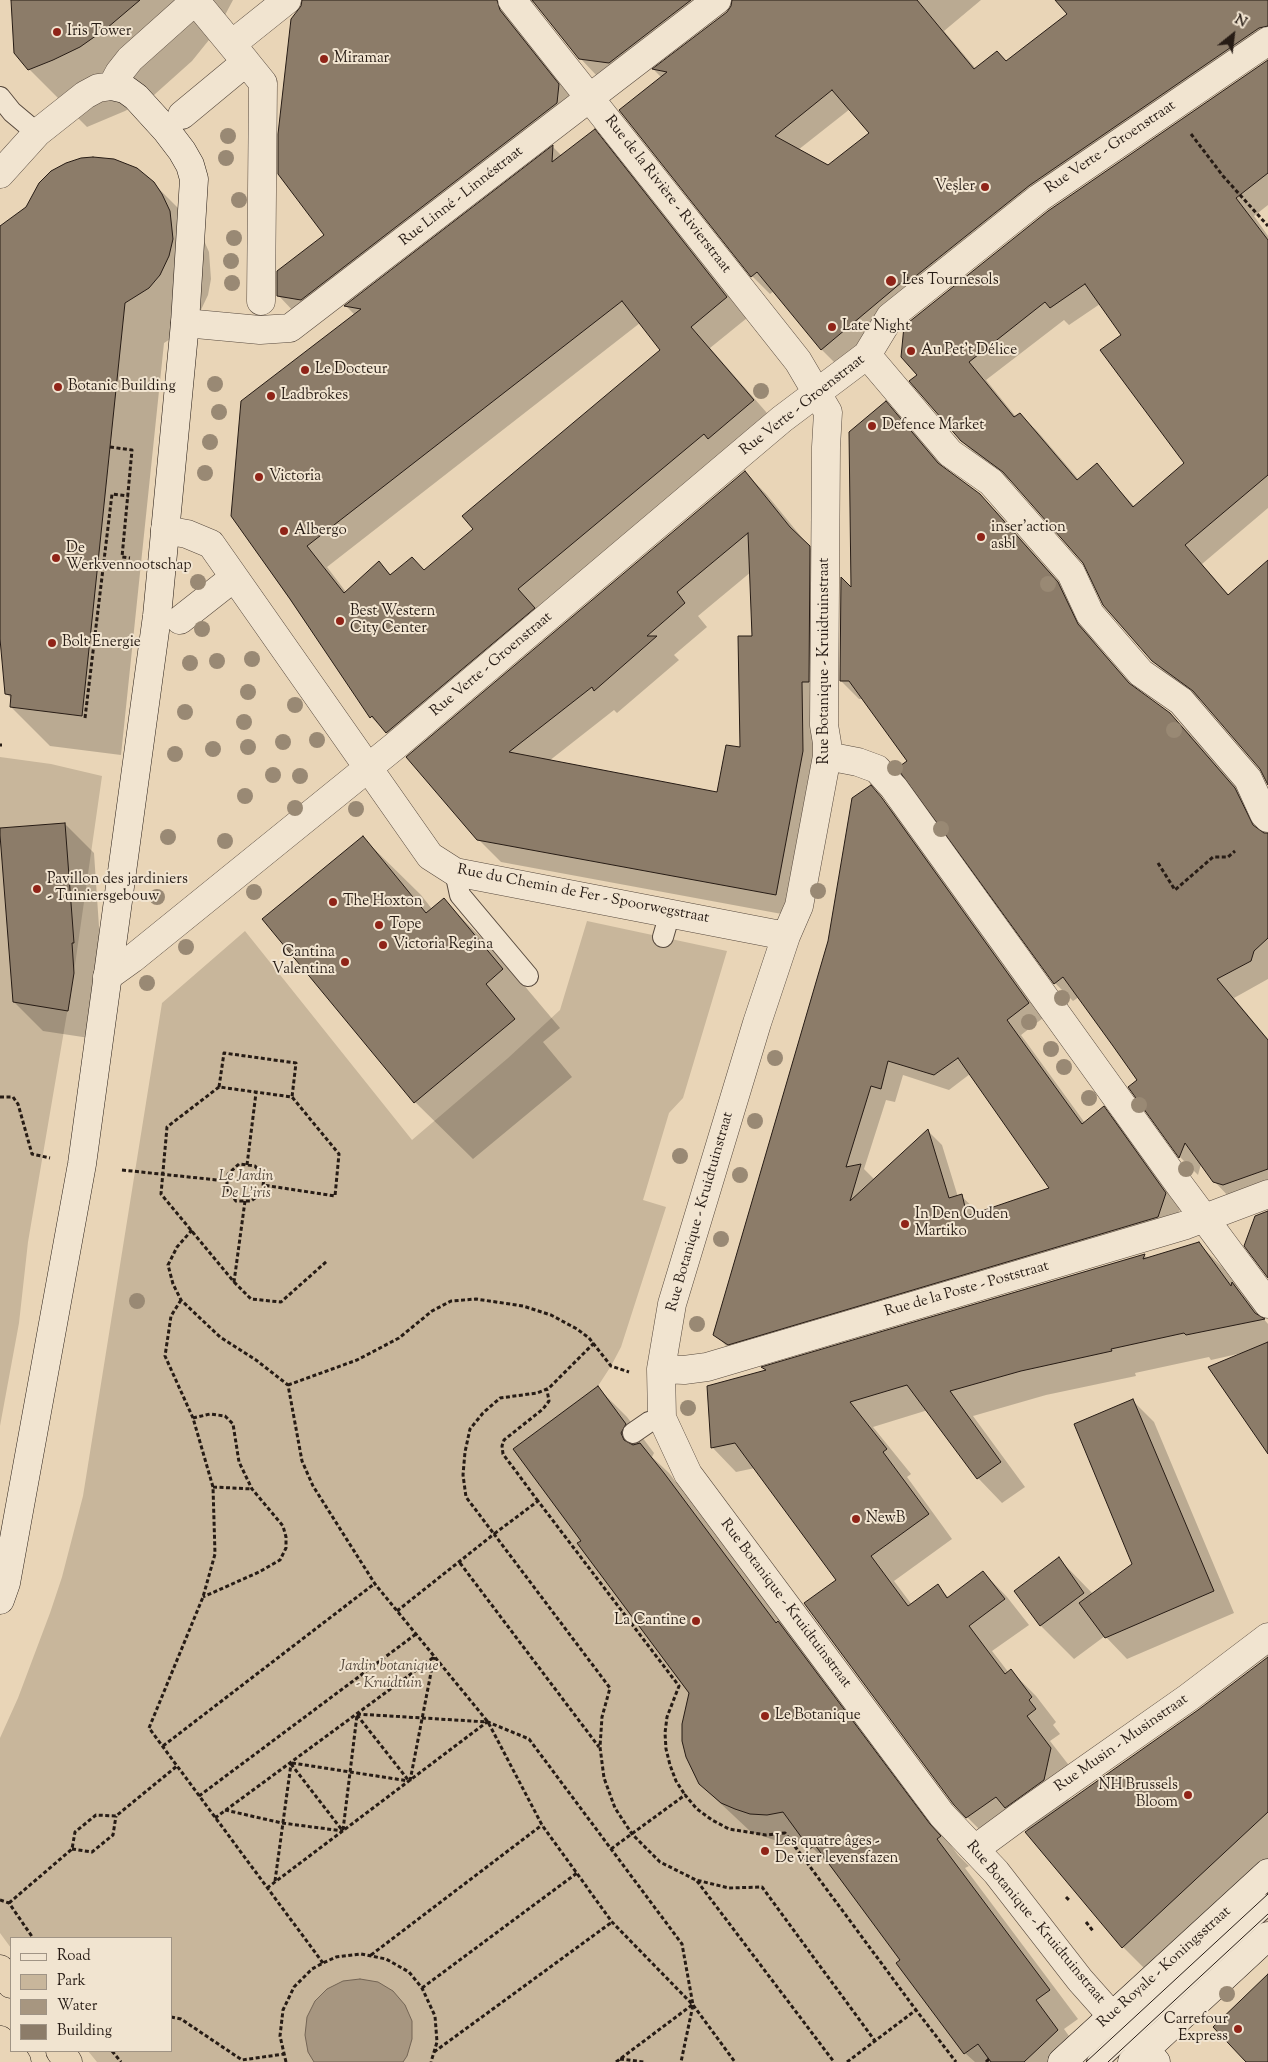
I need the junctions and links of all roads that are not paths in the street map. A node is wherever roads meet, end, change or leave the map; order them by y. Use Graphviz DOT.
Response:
graph roads {
  1 [pos="287,0"];
  2 [pos="512,0"];
  3 [pos="717,0"];
  4 [pos="200,5"];
  5 [pos="1268,41"];
  6 [pos="239,53"];
  7 [pos="112,86"];
  8 [pos="0,97"];
  9 [pos="591,98"];
  10 [pos="182,115"];
  11 [pos="37,134"];
  12 [pos="0,148"];
  13 [pos="0,174"];
  14 [pos="261,301"];
  15 [pos="185,323"];
  16 [pos="867,355"];
  17 [pos="818,392"];
  18 [pos="166,530"];
  19 [pos="226,583"];
  20 [pos="180,620"];
  21 [pos="827,756"];
  22 [pos="369,767"];
  23 [pos="1268,818"];
  24 [pos="455,872"];
  25 [pos="786,936"];
  26 [pos="107,976"];
  27 [pos="528,976"];
  28 [pos="1268,1194"];
  29 [pos="1204,1218"];
  30 [pos="1268,1304"];
  31 [pos="649,1371"];
  32 [pos="662,1418"];
  33 [pos="633,1432"];
  34 [pos="0,1600"];
  35 [pos="1268,1637"];
  36 [pos="975,1849"];
  37 [pos="1268,1873"];
  38 [pos="1268,1904"];
  39 [pos="1268,1936"];
  40 [pos="0,1969"];
  41 [pos="10,1983"];
  42 [pos="0,2040"];
  43 [pos="1135,2045"];
  44 [pos="17,2062"];
  45 [pos="1062,2062"];
  46 [pos="1097,2062"];
  1 -- 6 [label="street"];
  2 -- 9 [label="street, Rue de la Rivière - Rivierstraat"];
  3 -- 9 [label="street, Rue Linné - Linnéstraat"];
  4 -- 6 [label="street"];
  4 -- 7 [label="street"];
  5 -- 16 [label="street, Rue Verte - Groenstraat"];
  6 -- 10 [label="street"];
  6 -- 14 [label="street"];
  7 -- 11 [label="street"];
  7 -- 15 [label="street"];
  8 -- 11 [label="lane"];
  9 -- 15 [label="street, Rue Linné - Linnéstraat"];
  9 -- 17 [label="street, Rue de la Rivière - Rivierstraat"];
  11 -- 12 [label="street"];
  11 -- 13 [label="street"];
  15 -- 18 [label="street"];
  16 -- 17 [label="street, Rue Verte - Groenstraat"];
  16 -- 23 [label="street"];
  17 -- 21 [label="street, Rue Botanique - Kruidtuinstraat"];
  17 -- 22 [label="street, Rue Verte - Groenstraat"];
  18 -- 22 [label="street, Rue du Chemin de Fer - Spoorwegstraat"];
  18 -- 26 [label="street"];
  19 -- 20 [label="street"];
  21 -- 25 [label="street, Rue Botanique - Kruidtuinstraat"];
  21 -- 29 [label="street"];
  22 -- 24 [label="street, Rue du Chemin de Fer - Spoorwegstraat"];
  22 -- 26 [label="street, Rue Verte - Groenstraat"];
  24 -- 25 [label="street, Rue du Chemin de Fer - Spoorwegstraat"];
  24 -- 27 [label="lane"];
  25 -- 31 [label="street, Rue Botanique - Kruidtuinstraat"];
  26 -- 34 [label="street"];
  28 -- 29 [label="street, Rue de la Poste - Poststraat"];
  29 -- 30 [label="street"];
  29 -- 31 [label="street, Rue de la Poste - Poststraat"];
  31 -- 32 [label="street, Rue Botanique - Kruidtuinstraat"];
  32 -- 33 [label="lane"];
  32 -- 36 [label="street, Rue Botanique - Kruidtuinstraat"];
  35 -- 36 [label="street, Rue Musin - Musinstraat"];
  36 -- 43 [label="street, Rue Botanique - Kruidtuinstraat"];
  37 -- 43 [label="street, Rue Royale - Koningsstraat"];
  38 -- 43 [label="lane"];
  39 -- 43 [label="street, Rue Royale - Koningsstraat"];
  40 -- 41 [label="highway"];
  42 -- 44 [label="highway"];
  43 -- 45 [label="street, Rue Royale - Koningsstraat"];
  43 -- 46 [label="lane"];
}
